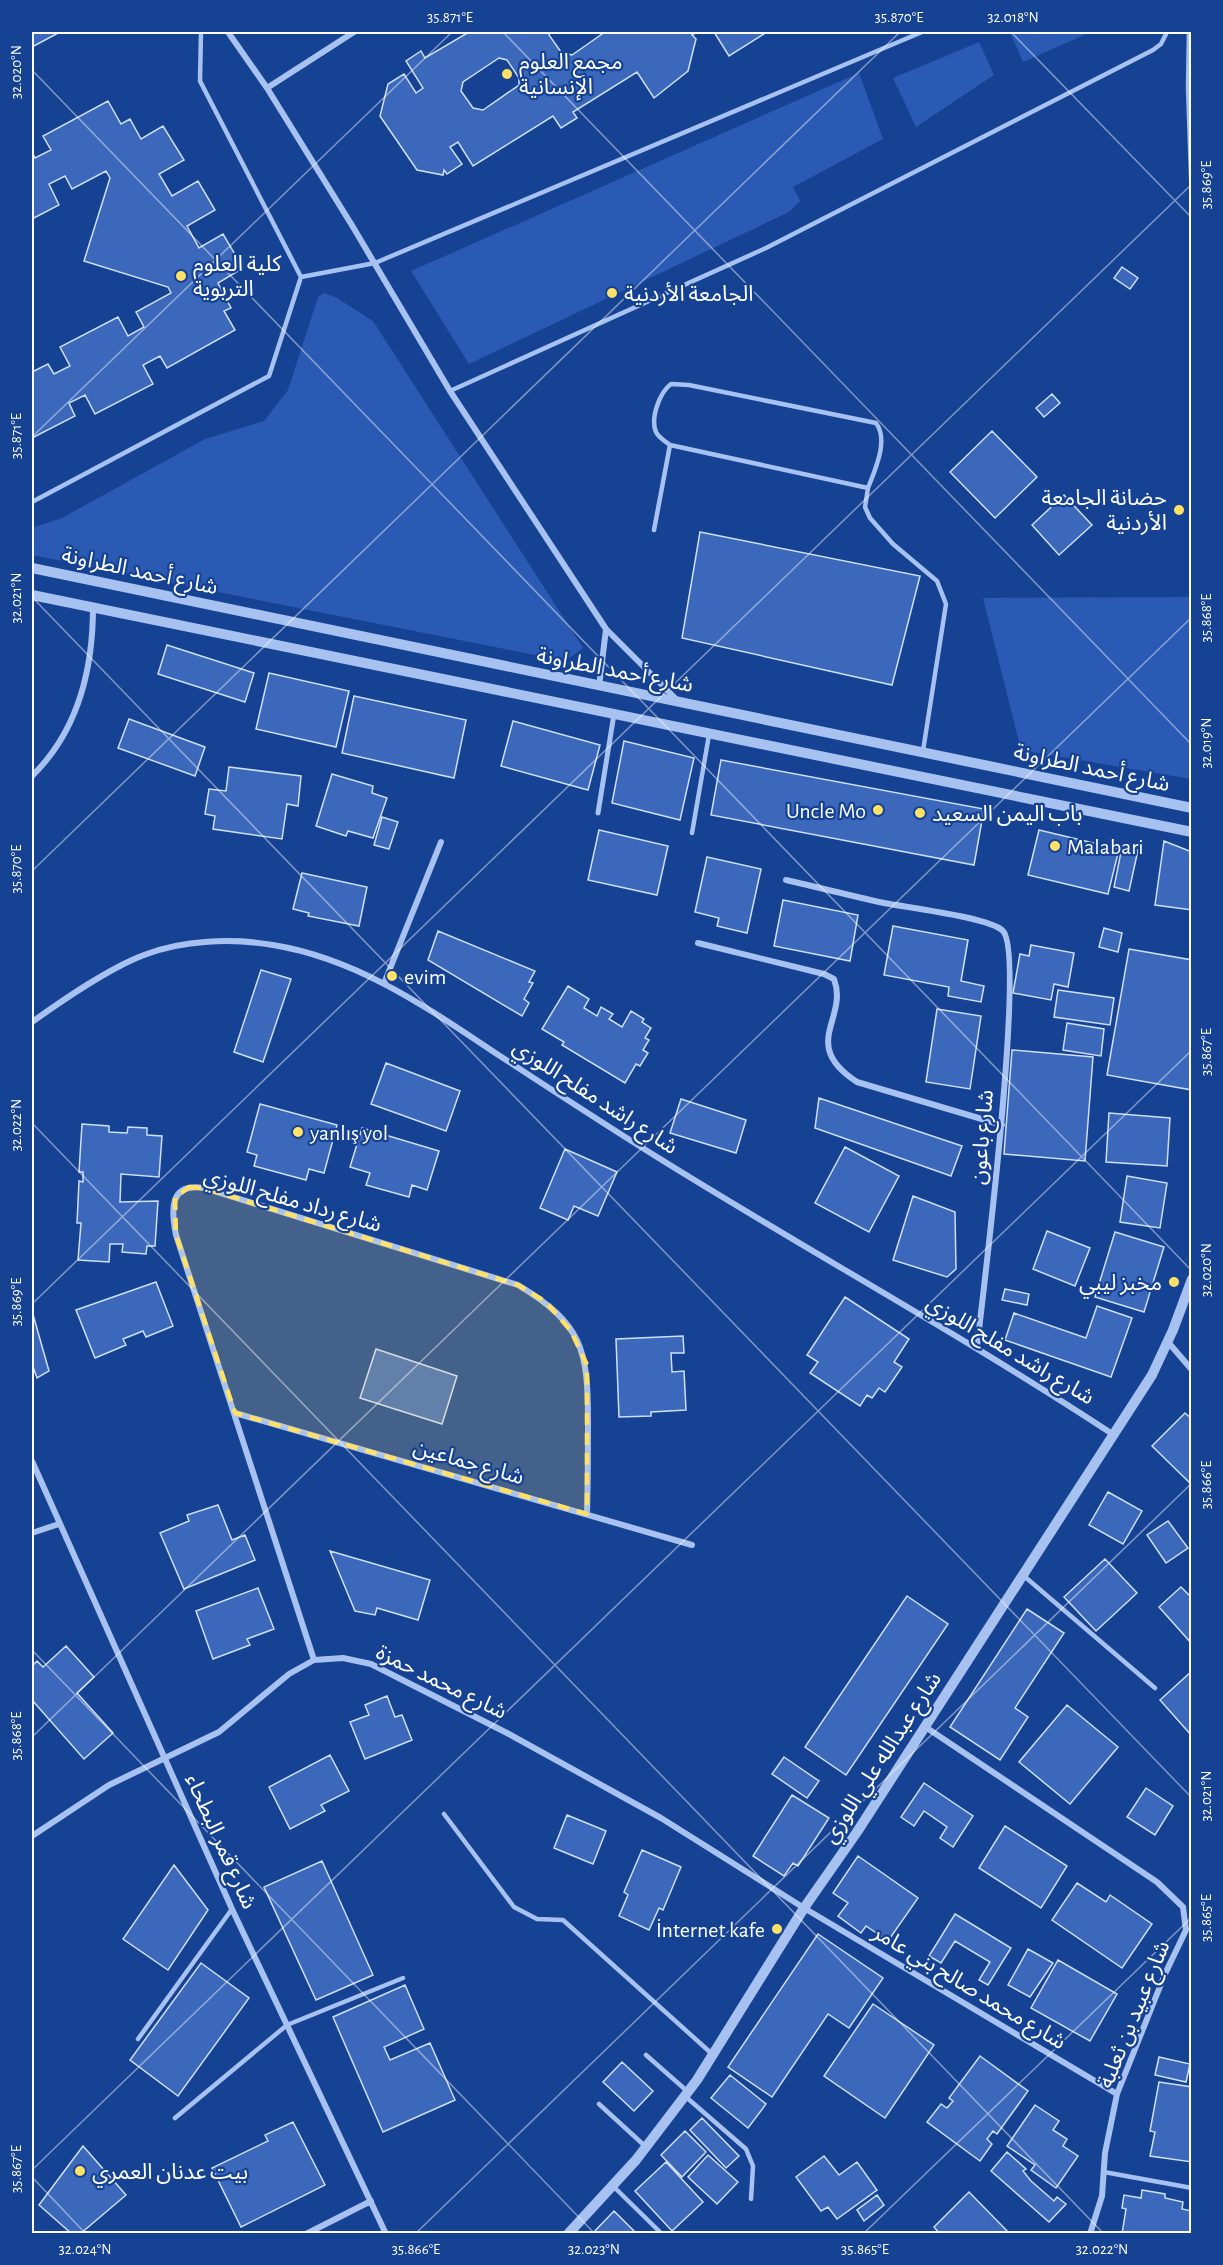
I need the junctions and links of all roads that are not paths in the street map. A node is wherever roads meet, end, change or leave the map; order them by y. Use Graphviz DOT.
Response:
graph roads {
  1 [pos="201,32"];
  2 [pos="228,32"];
  3 [pos="354,32"];
  4 [pos="922,32"];
  5 [pos="1167,32"];
  6 [pos="1189,32"];
  7 [pos="267,88"];
  8 [pos="1191,205"];
  9 [pos="375,263"];
  10 [pos="301,277"];
  11 [pos="450,391"];
  12 [pos="670,445"];
  13 [pos="868,488"];
  14 [pos="32,502"];
  15 [pos="654,530"];
  16 [pos="32,568"];
  17 [pos="32,595"];
  18 [pos="93,607"];
  19 [pos="606,629"];
  20 [pos="598,687"];
  21 [pos="678,701"];
  22 [pos="614,714"];
  23 [pos="709,735"];
  24 [pos="923,751"];
  25 [pos="32,776"];
  26 [pos="1191,808"];
  27 [pos="598,813"];
  28 [pos="1191,832"];
  29 [pos="692,833"];
  30 [pos="441,842"];
  31 [pos="786,880"];
  32 [pos="698,943"];
  33 [pos="385,981"];
  34 [pos="32,1022"];
  35 [pos="1002,1125"];
  36 [pos="1191,1279"];
  37 [pos="1168,1342"];
  38 [pos="977,1347"];
  39 [pos="1191,1370"];
  40 [pos="235,1413"];
  41 [pos="1114,1435"];
  42 [pos="32,1461"];
  43 [pos="588,1514"];
  44 [pos="59,1524"];
  45 [pos="32,1533"];
  46 [pos="692,1545"];
  47 [pos="1022,1574"];
  48 [pos="314,1660"];
  49 [pos="1155,1688"];
  50 [pos="923,1726"];
  51 [pos="166,1758"];
  52 [pos="444,1814"];
  53 [pos="32,1836"];
  54 [pos="804,1908"];
  55 [pos="232,1909"];
  56 [pos="403,1978"];
  57 [pos="287,2025"];
  58 [pos="138,2039"];
  59 [pos="646,2055"];
  60 [pos="713,2055"];
  61 [pos="1117,2094"];
  62 [pos="687,2095"];
  63 [pos="599,2104"];
  64 [pos="175,2118"];
  65 [pos="646,2147"];
  66 [pos="1104,2172"];
  67 [pos="613,2186"];
  68 [pos="1191,2188"];
  69 [pos="751,2199"];
  70 [pos="371,2201"];
  71 [pos="306,2234"];
  72 [pos="386,2234"];
  73 [pos="568,2234"];
  74 [pos="662,2234"];
  75 [pos="1090,2234"];
  1 -- 10 [label="lane"];
  2 -- 7 [label="street"];
  3 -- 7 [label="street"];
  4 -- 9 [label="lane"];
  5 -- 11 [label="lane"];
  6 -- 8 [label="lane"];
  7 -- 9 [label="street"];
  9 -- 10 [label="lane"];
  9 -- 11 [label="street"];
  10 -- 14 [label="lane"];
  11 -- 19 [label="street"];
  12 -- 13 [label="lane"];
  12 -- 13 [label="lane"];
  12 -- 15 [label="lane"];
  13 -- 24 [label="lane"];
  16 -- 20 [label="street, شارع أحمد الطراونة"];
  17 -- 18 [label="street, شارع أحمد الطراونة"];
  18 -- 22 [label="street, شارع أحمد الطراونة"];
  18 -- 25 [label="street"];
  19 -- 20 [label="street"];
  19 -- 21 [label="street"];
  20 -- 21 [label="street, شارع أحمد الطراونة"];
  21 -- 24 [label="street, شارع أحمد الطراونة"];
  22 -- 23 [label="street, شارع أحمد الطراونة"];
  22 -- 27 [label="street"];
  23 -- 28 [label="street, شارع أحمد الطراونة"];
  23 -- 29 [label="lane"];
  24 -- 26 [label="street, شارع أحمد الطراونة"];
  30 -- 33 [label="street"];
  31 -- 35 [label="street, شارع باعون"];
  32 -- 35 [label="street"];
  33 -- 34 [label="street, شارع راشد مفلح اللوزي"];
  33 -- 38 [label="street, شارع راشد مفلح اللوزي"];
  35 -- 38 [label="street, شارع باعون"];
  36 -- 37 [label="street, شارع عبدالله علي اللوزي"];
  37 -- 39 [label="street"];
  37 -- 41 [label="street, شارع عبدالله علي اللوزي"];
  38 -- 41 [label="street, شارع راشد مفلح اللوزي"];
  40 -- 43 [label="street, شارع جماعين"];
  40 -- 43 [label="street, شارع رداد مفلح اللوزي"];
  40 -- 48 [label="street, شارع رداد مفلح اللوزي"];
  41 -- 47 [label="street, شارع عبدالله علي اللوزي"];
  42 -- 44 [label="street, شارع قمر البطحاء"];
  43 -- 46 [label="street, شارع جماعين"];
  44 -- 45 [label="street"];
  44 -- 51 [label="street, شارع قمر البطحاء"];
  47 -- 49 [label="lane"];
  47 -- 50 [label="street, شارع عبدالله علي اللوزي"];
  48 -- 51 [label="street, شارع محمد حمزة"];
  48 -- 54 [label="street, شارع محمد حمزة"];
  50 -- 54 [label="street, شارع عبدالله علي اللوزي"];
  50 -- 61 [label="street, شارع عبيد بن ثعلبة"];
  51 -- 53 [label="street, شارع محمد حمزة"];
  51 -- 55 [label="street, شارع قمر البطحاء"];
  52 -- 60 [label="lane"];
  54 -- 60 [label="street, شارع عبدالله علي اللوزي"];
  54 -- 61 [label="street, شارع محمد صالح بني عامر"];
  55 -- 57 [label="street, شارع قمر البطحاء"];
  55 -- 58 [label="lane"];
  56 -- 57 [label="lane"];
  57 -- 64 [label="lane"];
  57 -- 70 [label="street, شارع قمر البطحاء"];
  59 -- 62 [label="lane"];
  60 -- 62 [label="street, شارع عبدالله علي اللوزي"];
  61 -- 66 [label="street, شارع عبيد بن ثعلبة"];
  62 -- 65 [label="street, شارع عبدالله علي اللوزي"];
  62 -- 69 [label="lane"];
  63 -- 65 [label="lane"];
  65 -- 67 [label="street, شارع عبدالله علي اللوزي"];
  66 -- 68 [label="lane"];
  66 -- 75 [label="street, شارع عبيد بن ثعلبة"];
  67 -- 73 [label="street, شارع عبدالله علي اللوزي"];
  67 -- 74 [label="lane"];
  70 -- 71 [label="street"];
  70 -- 72 [label="street, شارع قمر البطحاء"];
}
